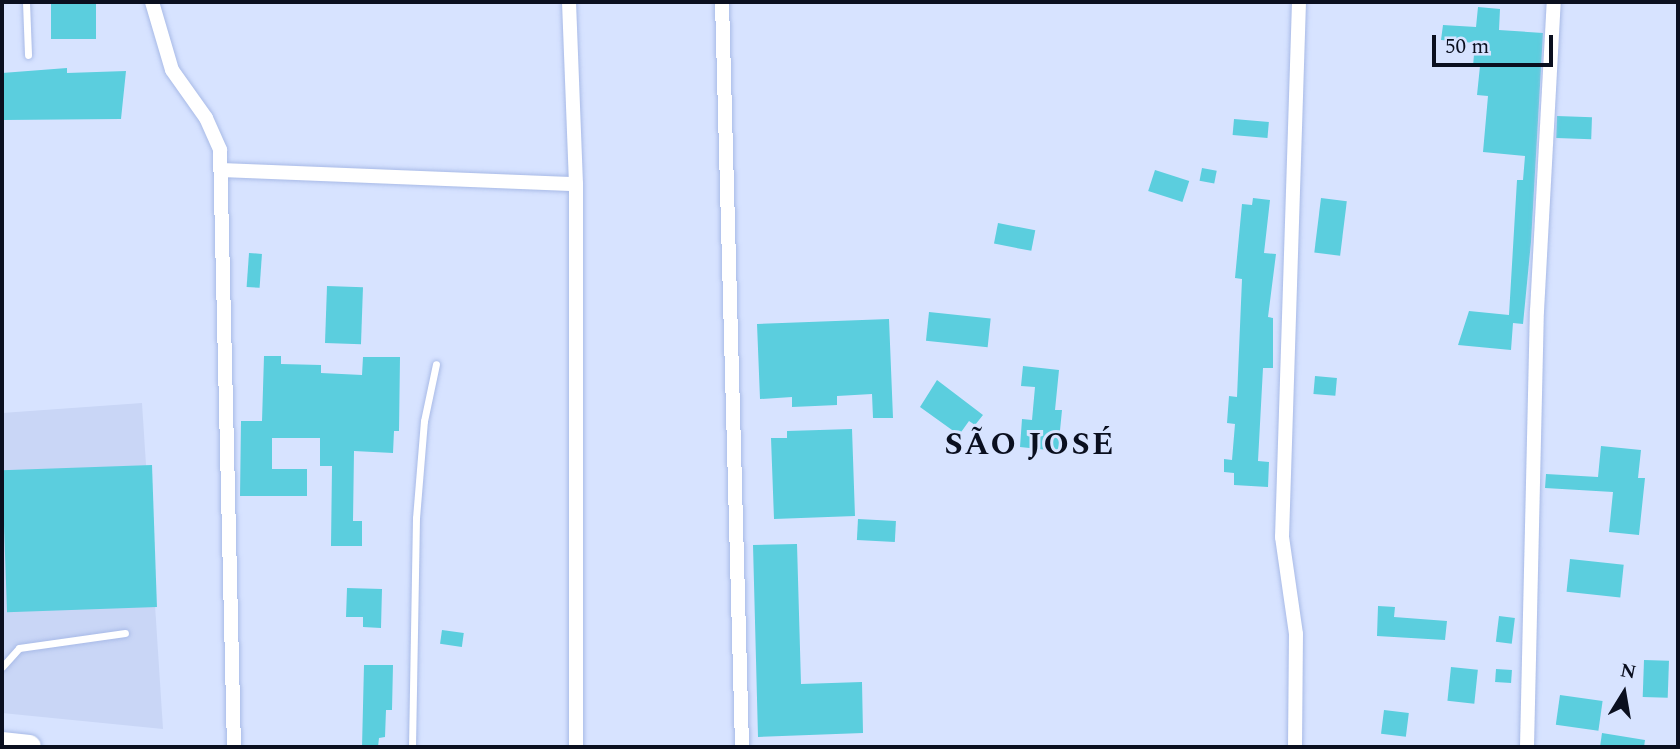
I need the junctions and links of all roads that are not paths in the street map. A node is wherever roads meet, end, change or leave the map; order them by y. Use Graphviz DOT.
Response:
graph roads {
  1 [pos="26,2"];
  2 [pos="152,2"];
  3 [pos="569,2"];
  4 [pos="722,2"];
  5 [pos="1299,2"];
  6 [pos="1554,2"];
  7 [pos="28,55"];
  8 [pos="222,170"];
  9 [pos="576,184"];
  10 [pos="436,364"];
  11 [pos="125,633"];
  12 [pos="2,667"];
  13 [pos="2,744"];
  14 [pos="29,747"];
  15 [pos="234,747"];
  16 [pos="412,747"];
  17 [pos="576,747"];
  18 [pos="742,747"];
  19 [pos="1295,747"];
  20 [pos="1527,747"];
  1 -- 7 [label="lane"];
  2 -- 8 [label="street"];
  3 -- 9 [label="street"];
  4 -- 18 [label="street"];
  5 -- 19 [label="street"];
  6 -- 20 [label="street"];
  8 -- 9 [label="street"];
  8 -- 15 [label="street"];
  9 -- 17 [label="street"];
  10 -- 16 [label="lane"];
  11 -- 12 [label="lane"];
  13 -- 14 [label="highway"];
}
